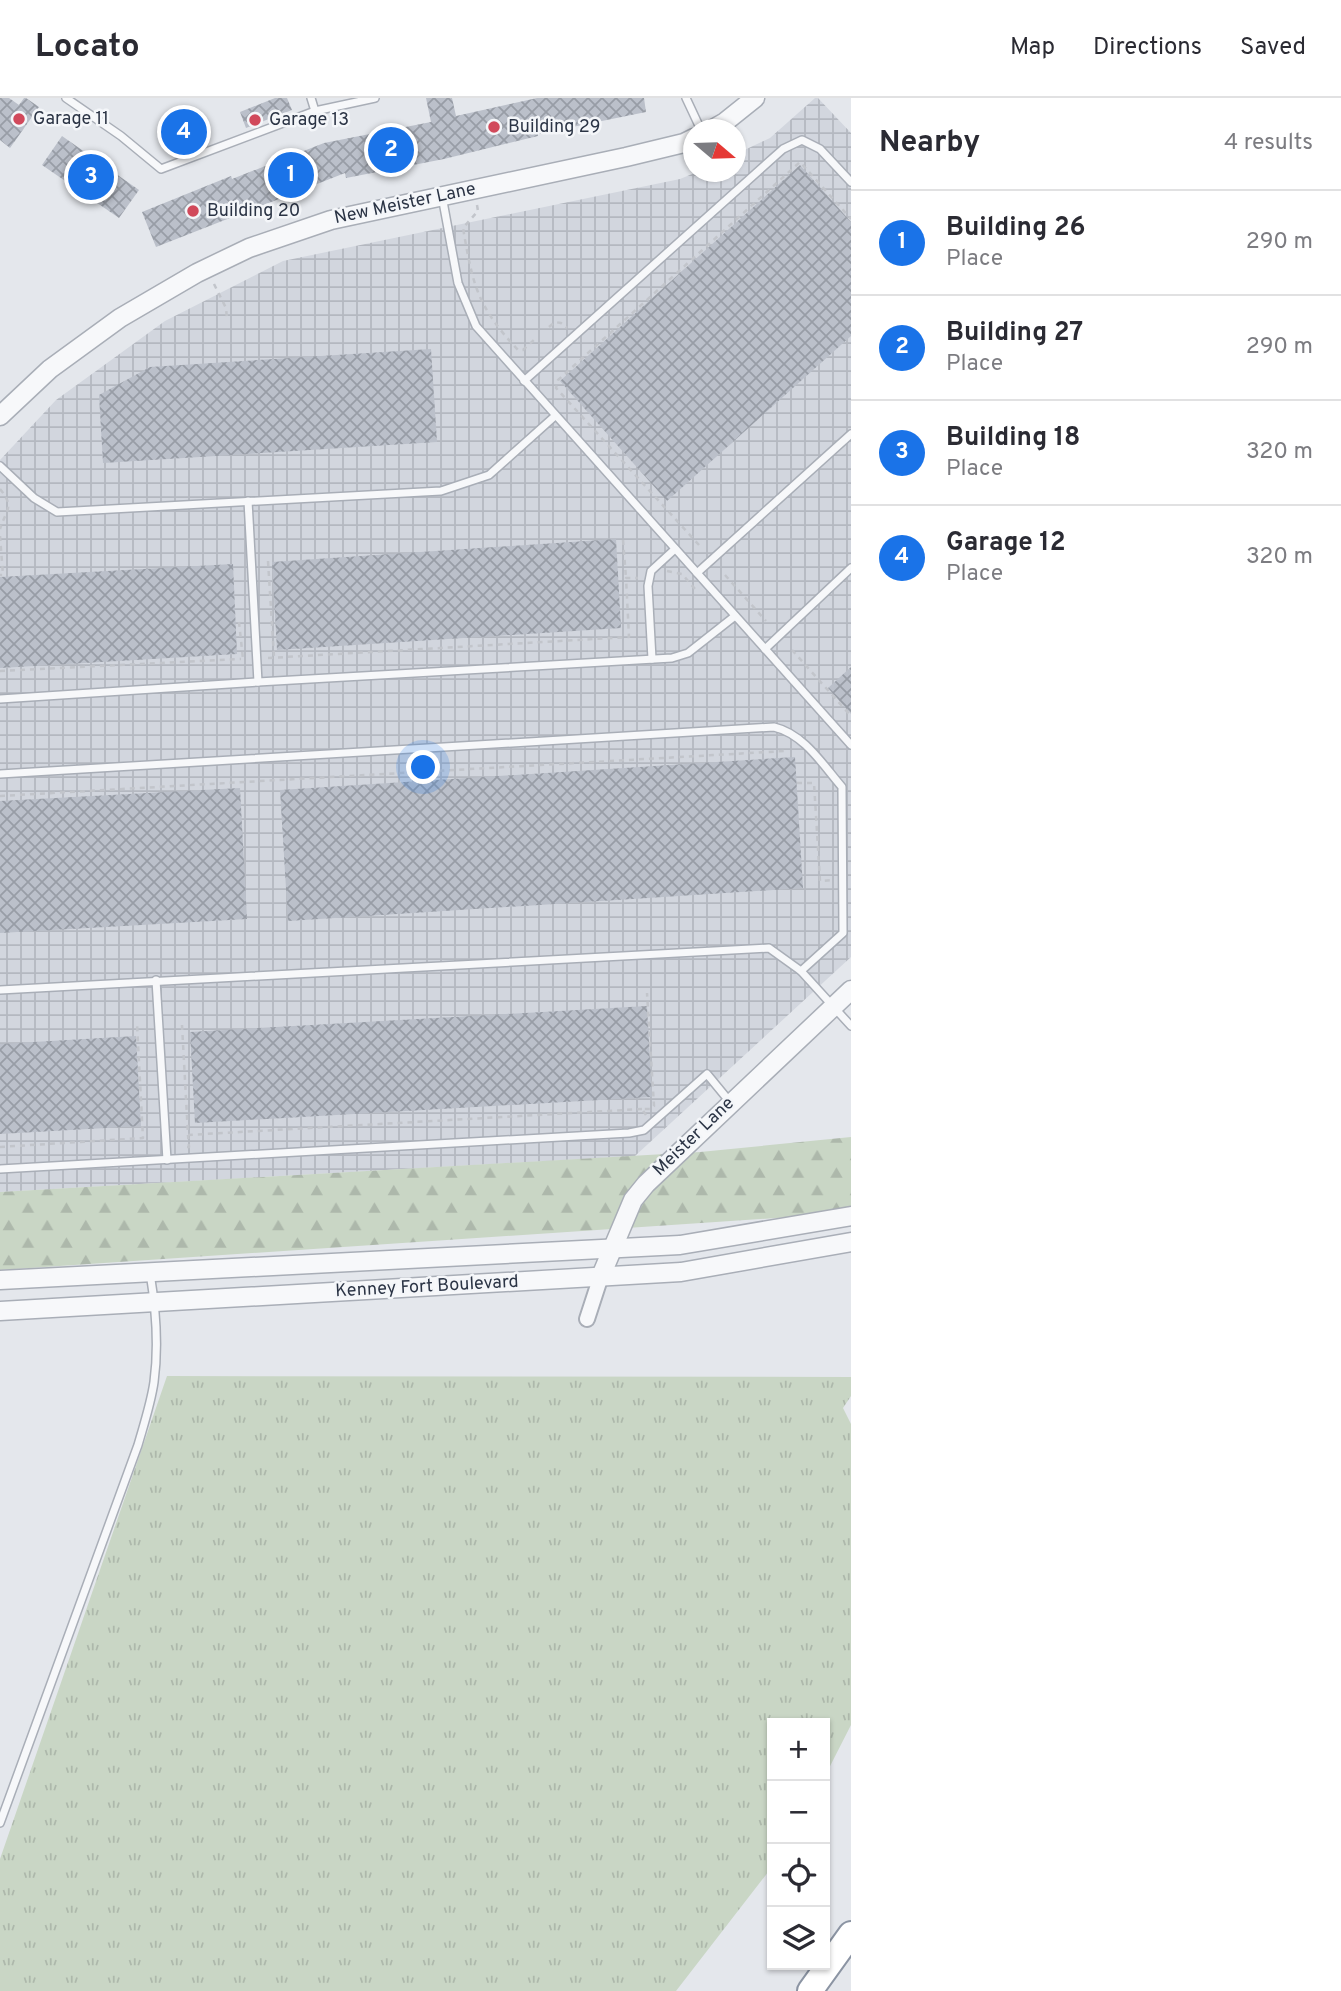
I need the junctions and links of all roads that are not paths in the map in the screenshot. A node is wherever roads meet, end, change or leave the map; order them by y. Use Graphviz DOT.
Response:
graph roads {
  1 [pos="66,98"];
  2 [pos="312,98"];
  3 [pos="375,98"];
  4 [pos="686,98"];
  5 [pos="755,98"];
  6 [pos="315,111"];
  7 [pos="696,119"];
  8 [pos="728,119"];
  9 [pos="683,141"];
  10 [pos="851,183"];
  11 [pos="442,195"];
  12 [pos="524,381"];
  13 [pos="0,416"];
  14 [pos="555,416"];
  15 [pos="851,434"];
  16 [pos="0,466"];
  17 [pos="248,500"];
  18 [pos="675,549"];
  19 [pos="851,568"];
  20 [pos="697,573"];
  21 [pos="735,616"];
  22 [pos="765,649"];
  23 [pos="652,659"];
  24 [pos="258,681"];
  25 [pos="0,699"];
  26 [pos="851,745"];
  27 [pos="0,774"];
  28 [pos="801,971"];
  29 [pos="156,980"];
  30 [pos="0,990"];
  31 [pos="851,990"];
  32 [pos="832,1007"];
  33 [pos="851,1026"];
  34 [pos="730,1103"];
  35 [pos="167,1160"];
  36 [pos="0,1169"];
  37 [pos="851,1216"];
  38 [pos="851,1242"];
  39 [pos="612,1249"];
  40 [pos="150,1273"];
  41 [pos="601,1276"];
  42 [pos="0,1280"];
  43 [pos="155,1303"];
  44 [pos="0,1311"];
  45 [pos="587,1319"];
  46 [pos="0,1823"];
  47 [pos="851,1919"];
  48 [pos="851,1934"];
  49 [pos="830,1960"];
  50 [pos="830,1963"];
  51 [pos="825,1970"];
  52 [pos="810,1991"];
  1 -- 6 [label="lane"];
  2 -- 6 [label="lane"];
  3 -- 6 [label="lane"];
  4 -- 7 [label="lane"];
  5 -- 8 [label="street"];
  9 -- 11 [label="street, New Meister Lane"];
  10 -- 12 [label="lane"];
  11 -- 12 [label="lane"];
  11 -- 13 [label="street, New Meister Lane"];
  12 -- 14 [label="lane"];
  14 -- 17 [label="lane"];
  14 -- 18 [label="lane"];
  15 -- 20 [label="lane"];
  16 -- 17 [label="lane"];
  17 -- 24 [label="lane"];
  18 -- 20 [label="lane"];
  18 -- 23 [label="lane"];
  19 -- 22 [label="lane"];
  20 -- 21 [label="lane"];
  21 -- 22 [label="lane"];
  21 -- 23 [label="lane"];
  22 -- 26 [label="lane"];
  23 -- 24 [label="lane"];
  24 -- 25 [label="lane"];
  27 -- 28 [label="lane"];
  28 -- 29 [label="lane"];
  28 -- 32 [label="lane"];
  29 -- 30 [label="lane"];
  29 -- 35 [label="lane"];
  31 -- 32 [label="street, Meister Lane"];
  32 -- 33 [label="lane"];
  32 -- 34 [label="street, Meister Lane"];
  34 -- 35 [label="lane"];
  34 -- 39 [label="street, Meister Lane"];
  35 -- 36 [label="lane"];
  37 -- 39 [label="street, Kenney Fort Boulevard"];
  38 -- 41 [label="street, Kenney Fort Boulevard"];
  39 -- 40 [label="street, Kenney Fort Boulevard"];
  39 -- 41 [label="street, Meister Lane"];
  40 -- 42 [label="street, Kenney Fort Boulevard"];
  40 -- 43 [label="lane"];
  41 -- 43 [label="street, Kenney Fort Boulevard"];
  41 -- 45 [label="street, Meister Lane"];
  43 -- 44 [label="street, Kenney Fort Boulevard"];
  43 -- 46 [label="lane"];
  47 -- 49 [label="highway"];
  48 -- 50 [label="highway"];
  51 -- 52 [label="highway"];
}
